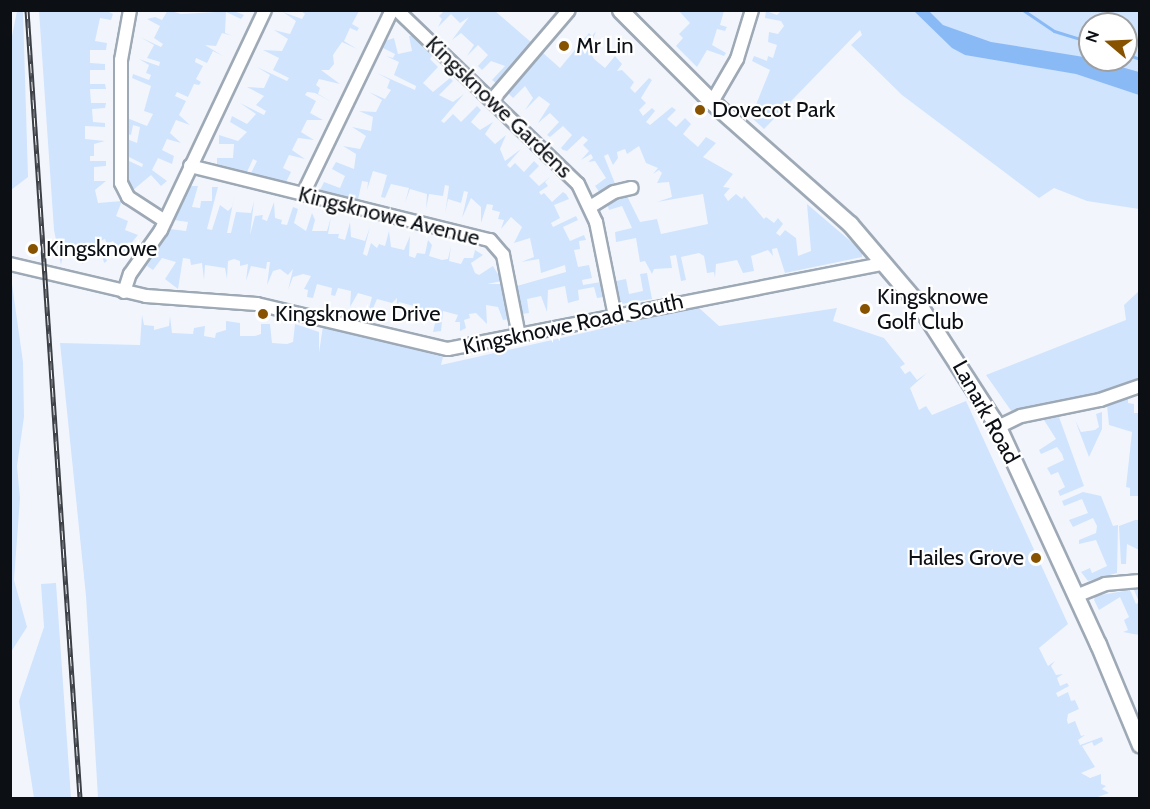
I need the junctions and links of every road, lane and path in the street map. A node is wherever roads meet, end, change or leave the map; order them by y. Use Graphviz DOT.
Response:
graph roads {
  1 [pos="130,10"];
  2 [pos="265,10"];
  3 [pos="392,10"];
  4 [pos="397,10"];
  5 [pos="569,10"];
  6 [pos="620,10"];
  7 [pos="752,10"];
  8 [pos="492,100"];
  9 [pos="712,102"];
  10 [pos="190,166"];
  11 [pos="632,188"];
  12 [pos="303,194"];
  13 [pos="590,207"];
  14 [pos="165,221"];
  15 [pos="885,263"];
  16 [pos="10,264"];
  17 [pos="124,292"];
  18 [pos="615,316"];
  19 [pos="519,336"];
  20 [pos="1140,386"];
  21 [pos="998,427"];
  22 [pos="1140,581"];
  23 [pos="1076,596"];
  24 [pos="1140,745"];
  1 -- 14 [label="street"];
  2 -- 10 [label="street"];
  3 -- 12 [label="street"];
  4 -- 8 [label="street, Kingsknowe Gardens"];
  5 -- 8 [label="street"];
  6 -- 9 [label="main road, Lanark Road"];
  7 -- 9 [label="street"];
  8 -- 13 [label="street, Kingsknowe Gardens"];
  9 -- 15 [label="main road, Lanark Road"];
  10 -- 12 [label="street, Kingsknowe Avenue"];
  10 -- 14 [label="street"];
  11 -- 13 [label="street"];
  12 -- 19 [label="street, Kingsknowe Avenue"];
  13 -- 18 [label="street, Kingsknowe Gardens"];
  14 -- 17 [label="street"];
  15 -- 18 [label="street, Kingsknowe Road South"];
  15 -- 21 [label="main road, Lanark Road"];
  16 -- 17 [label="street, Kingsknowe Road South"];
  17 -- 19 [label="street, Kingsknowe Road South"];
  18 -- 19 [label="street, Kingsknowe Road South"];
  20 -- 21 [label="street"];
  21 -- 23 [label="main road, Lanark Road"];
  22 -- 23 [label="street"];
  23 -- 24 [label="main road, Lanark Road"];
}
